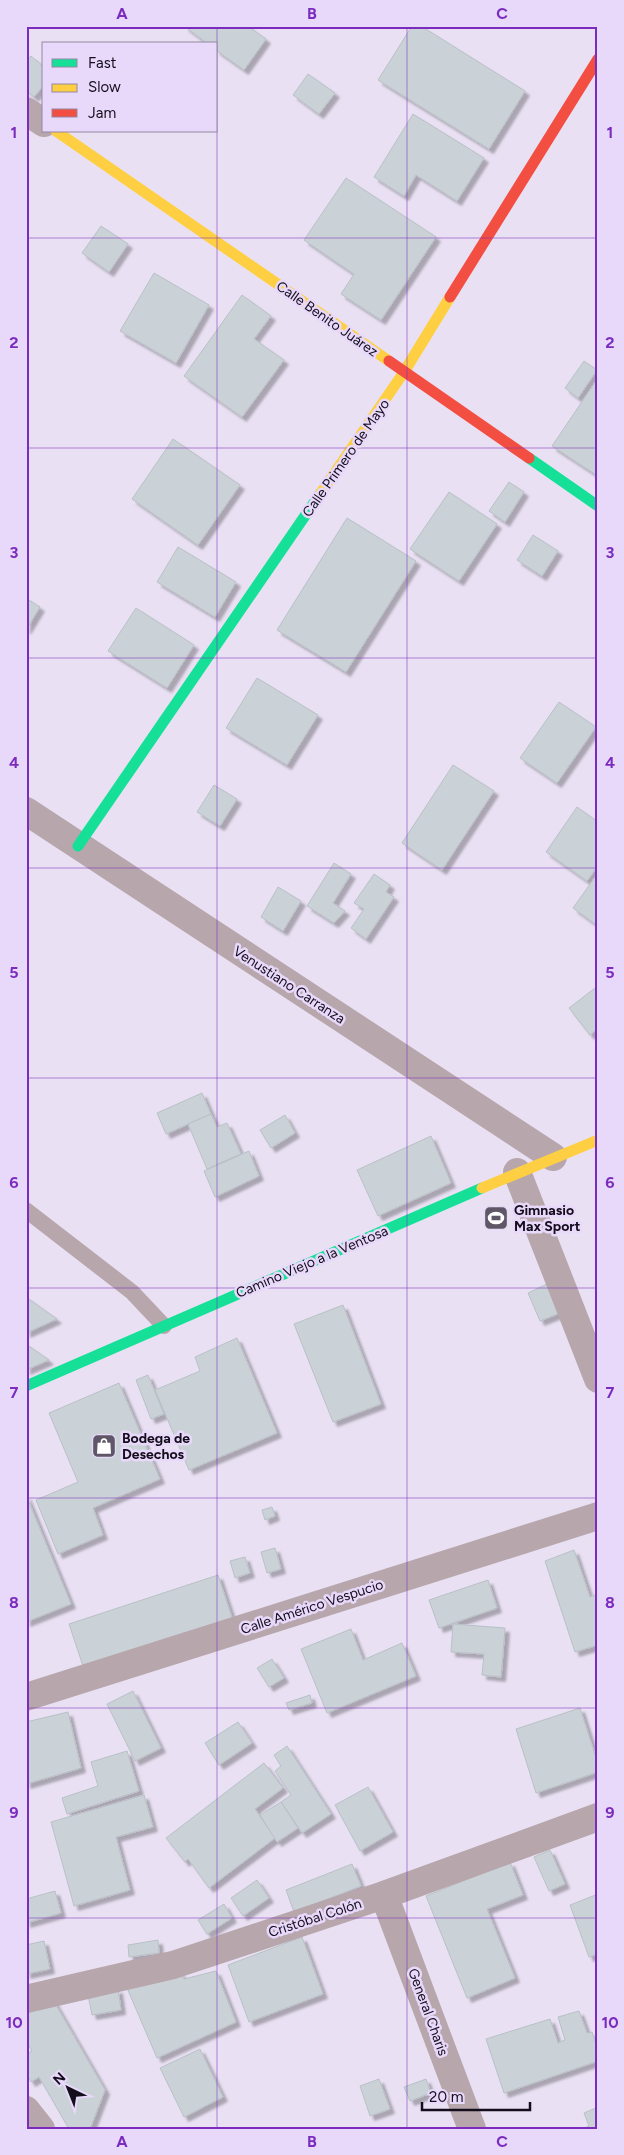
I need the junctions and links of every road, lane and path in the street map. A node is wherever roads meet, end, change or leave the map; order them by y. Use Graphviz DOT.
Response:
graph roads {
  1 [pos="598,59"];
  2 [pos="26,110"];
  3 [pos="42,122"];
  4 [pos="57,132"];
  5 [pos="404,372"];
  6 [pos="598,506"];
  7 [pos="26,811"];
  8 [pos="78,846"];
  9 [pos="598,1140"];
  10 [pos="553,1157"];
  11 [pos="518,1172"];
  12 [pos="26,1210"];
  13 [pos="164,1326"];
  14 [pos="598,1379"];
  15 [pos="26,1386"];
  16 [pos="598,1516"];
  17 [pos="26,1697"];
  18 [pos="598,1816"];
  19 [pos="384,1895"];
  20 [pos="26,1999"];
  21 [pos="26,2110"];
  22 [pos="41,2129"];
  23 [pos="472,2129"];
  1 -- 5 [label="street, Calle Primero de Mayo"];
  2 -- 3 [label="street"];
  4 -- 5 [label="street, Calle Benito Juárez"];
  5 -- 6 [label="street, Calle Benito Juárez"];
  5 -- 8 [label="street, Calle Primero de Mayo"];
  7 -- 8 [label="street, Venustiano Carranza"];
  8 -- 10 [label="street, Venustiano Carranza"];
  9 -- 10 [label="street, Camino Viejo a la Ventosa"];
  10 -- 11 [label="street, Camino Viejo a la Ventosa"];
  11 -- 13 [label="street, Camino Viejo a la Ventosa"];
  11 -- 14 [label="street"];
  12 -- 13 [label="lane"];
  13 -- 15 [label="street, Camino Viejo a la Ventosa"];
  16 -- 17 [label="street, Calle Américo Vespucio"];
  18 -- 19 [label="street, Cristóbal Colón"];
  19 -- 20 [label="street, Cristóbal Colón"];
  19 -- 23 [label="street, General Charis"];
  21 -- 22 [label="street"];
}
